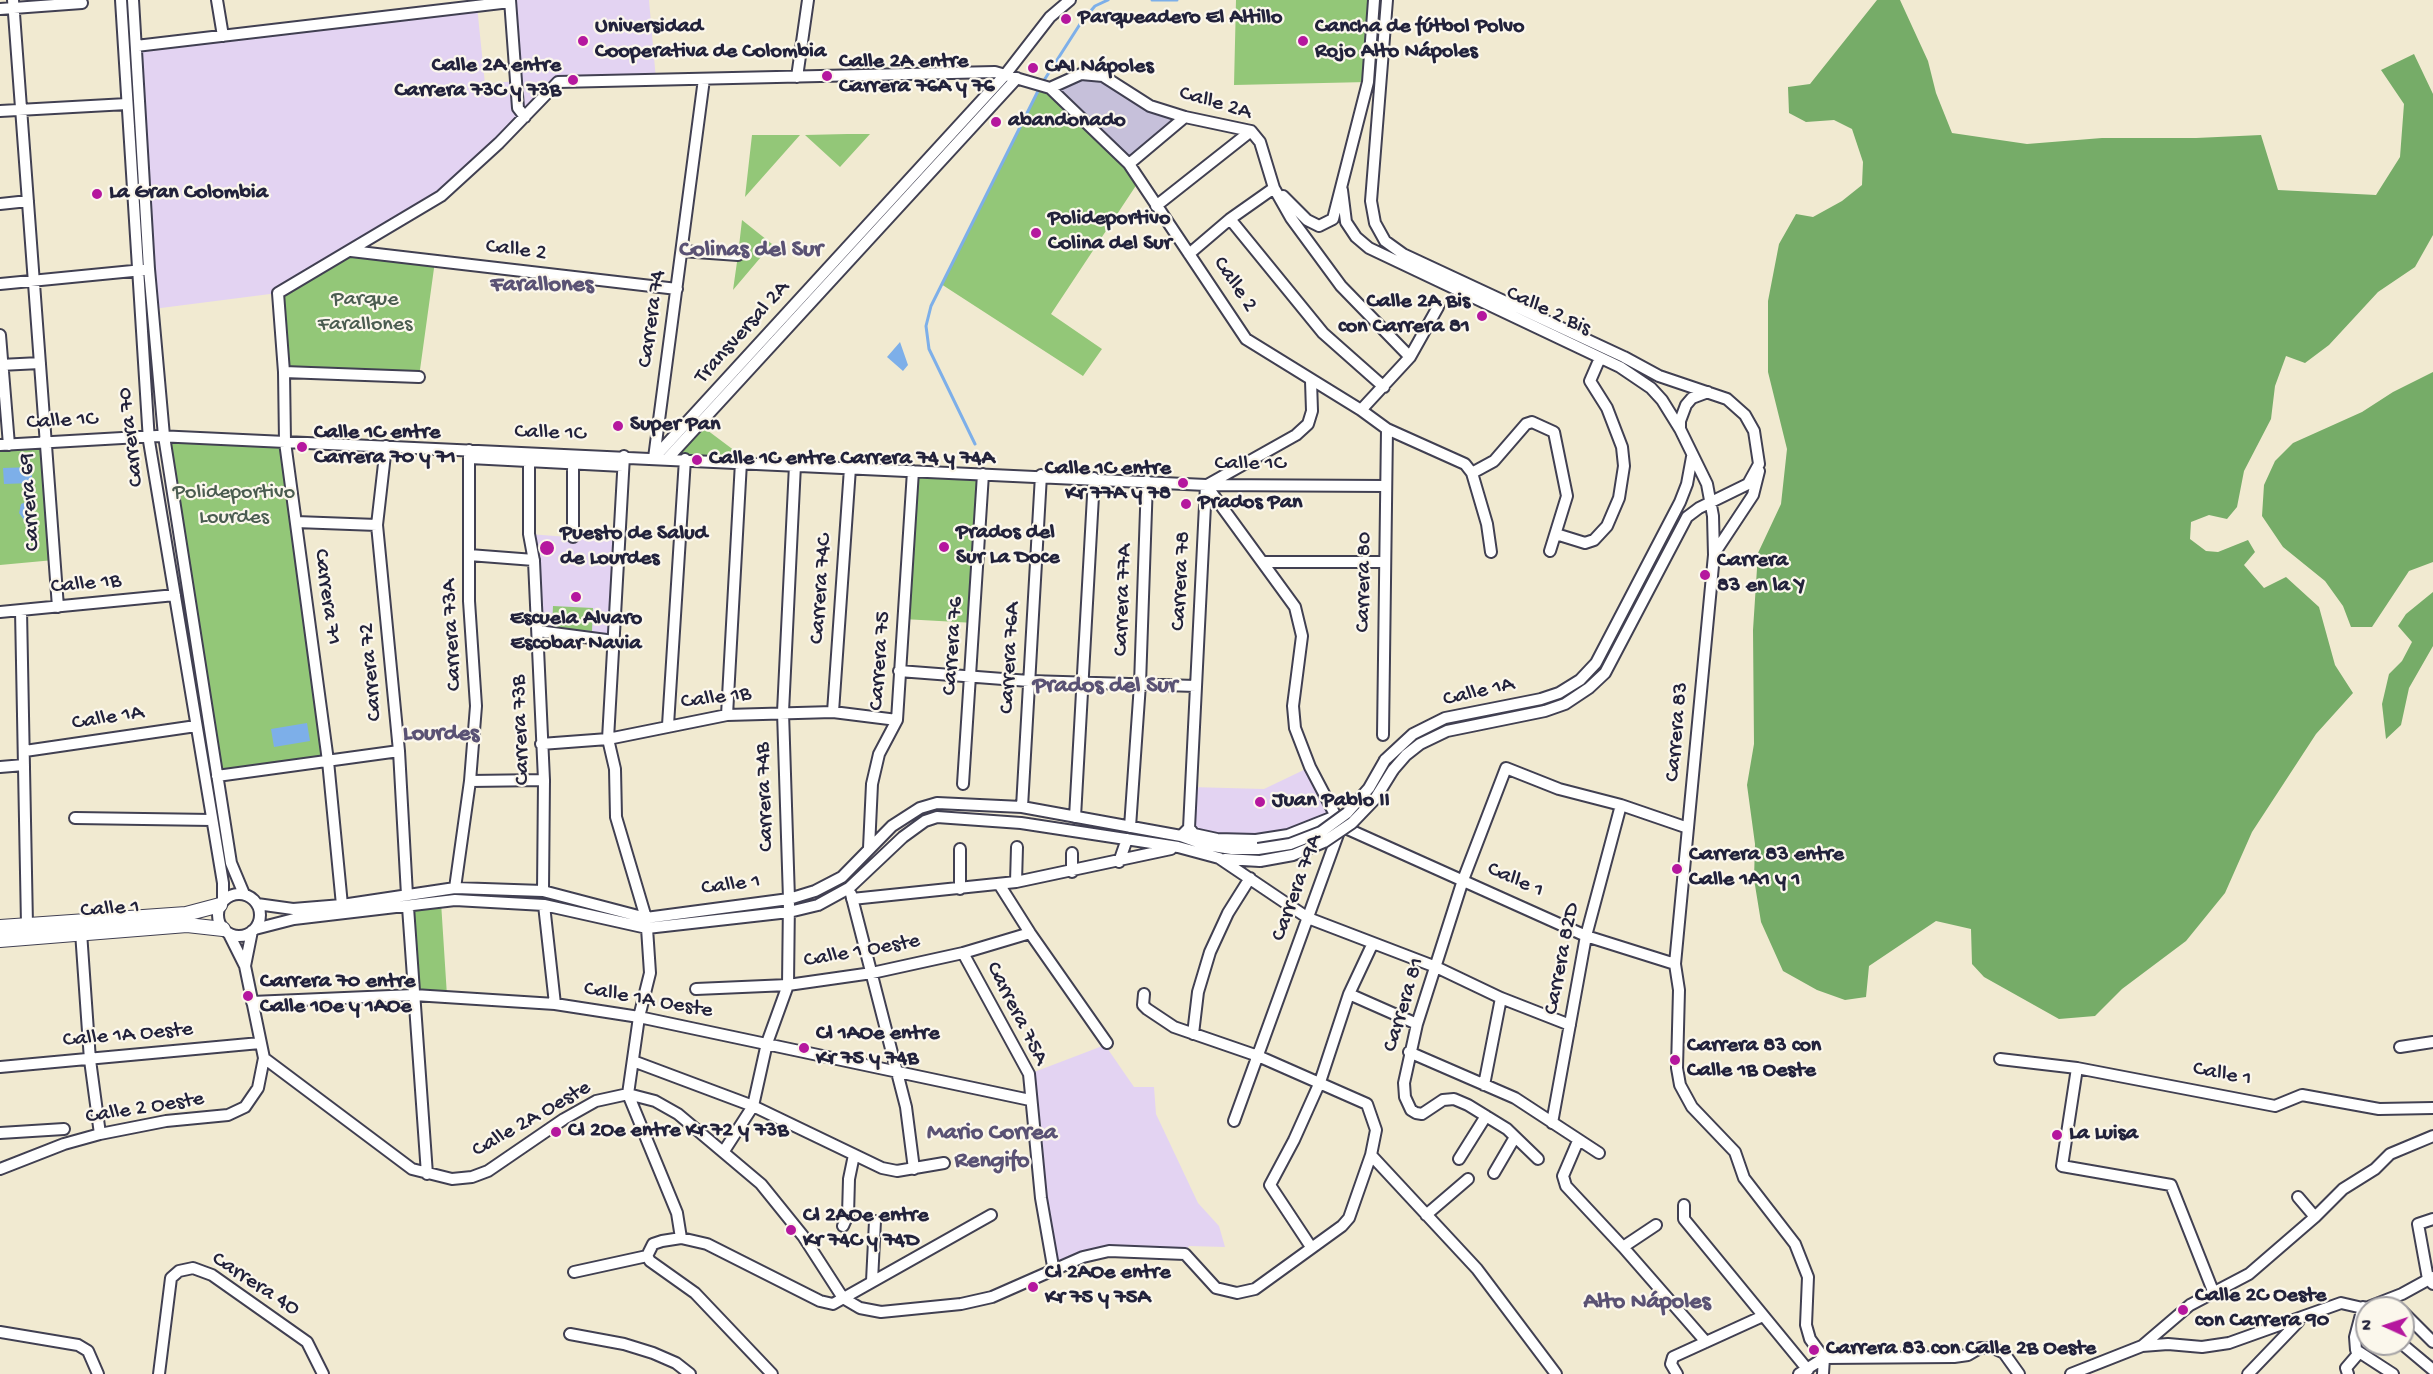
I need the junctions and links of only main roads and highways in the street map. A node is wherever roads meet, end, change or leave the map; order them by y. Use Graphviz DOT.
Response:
graph roads {
  1 [pos="222,903"];
  2 [pos="0,927"];
  3 [pos="226,932"];
  4 [pos="0,940"];
  1 -- 2 [label="main road, Calle 1"];
  3 -- 4 [label="main road, Calle 1"];
}
